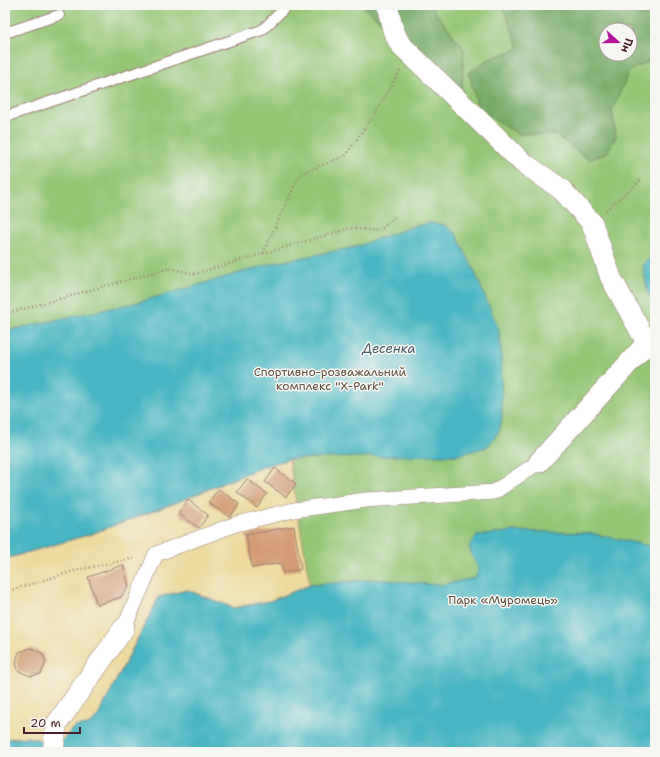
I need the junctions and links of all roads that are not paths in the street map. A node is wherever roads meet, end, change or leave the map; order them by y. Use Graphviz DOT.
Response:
graph roads {
  1 [pos="288,5"];
  2 [pos="387,5"];
  3 [pos="59,15"];
  4 [pos="5,33"];
  5 [pos="5,117"];
  6 [pos="651,345"];
  7 [pos="539,462"];
  8 [pos="124,628"];
  9 [pos="53,752"];
  1 -- 5 [label="lane"];
  2 -- 6 [label="street"];
  3 -- 4 [label="lane"];
  6 -- 7 [label="street"];
  7 -- 8 [label="street"];
  8 -- 9 [label="street"];
}
